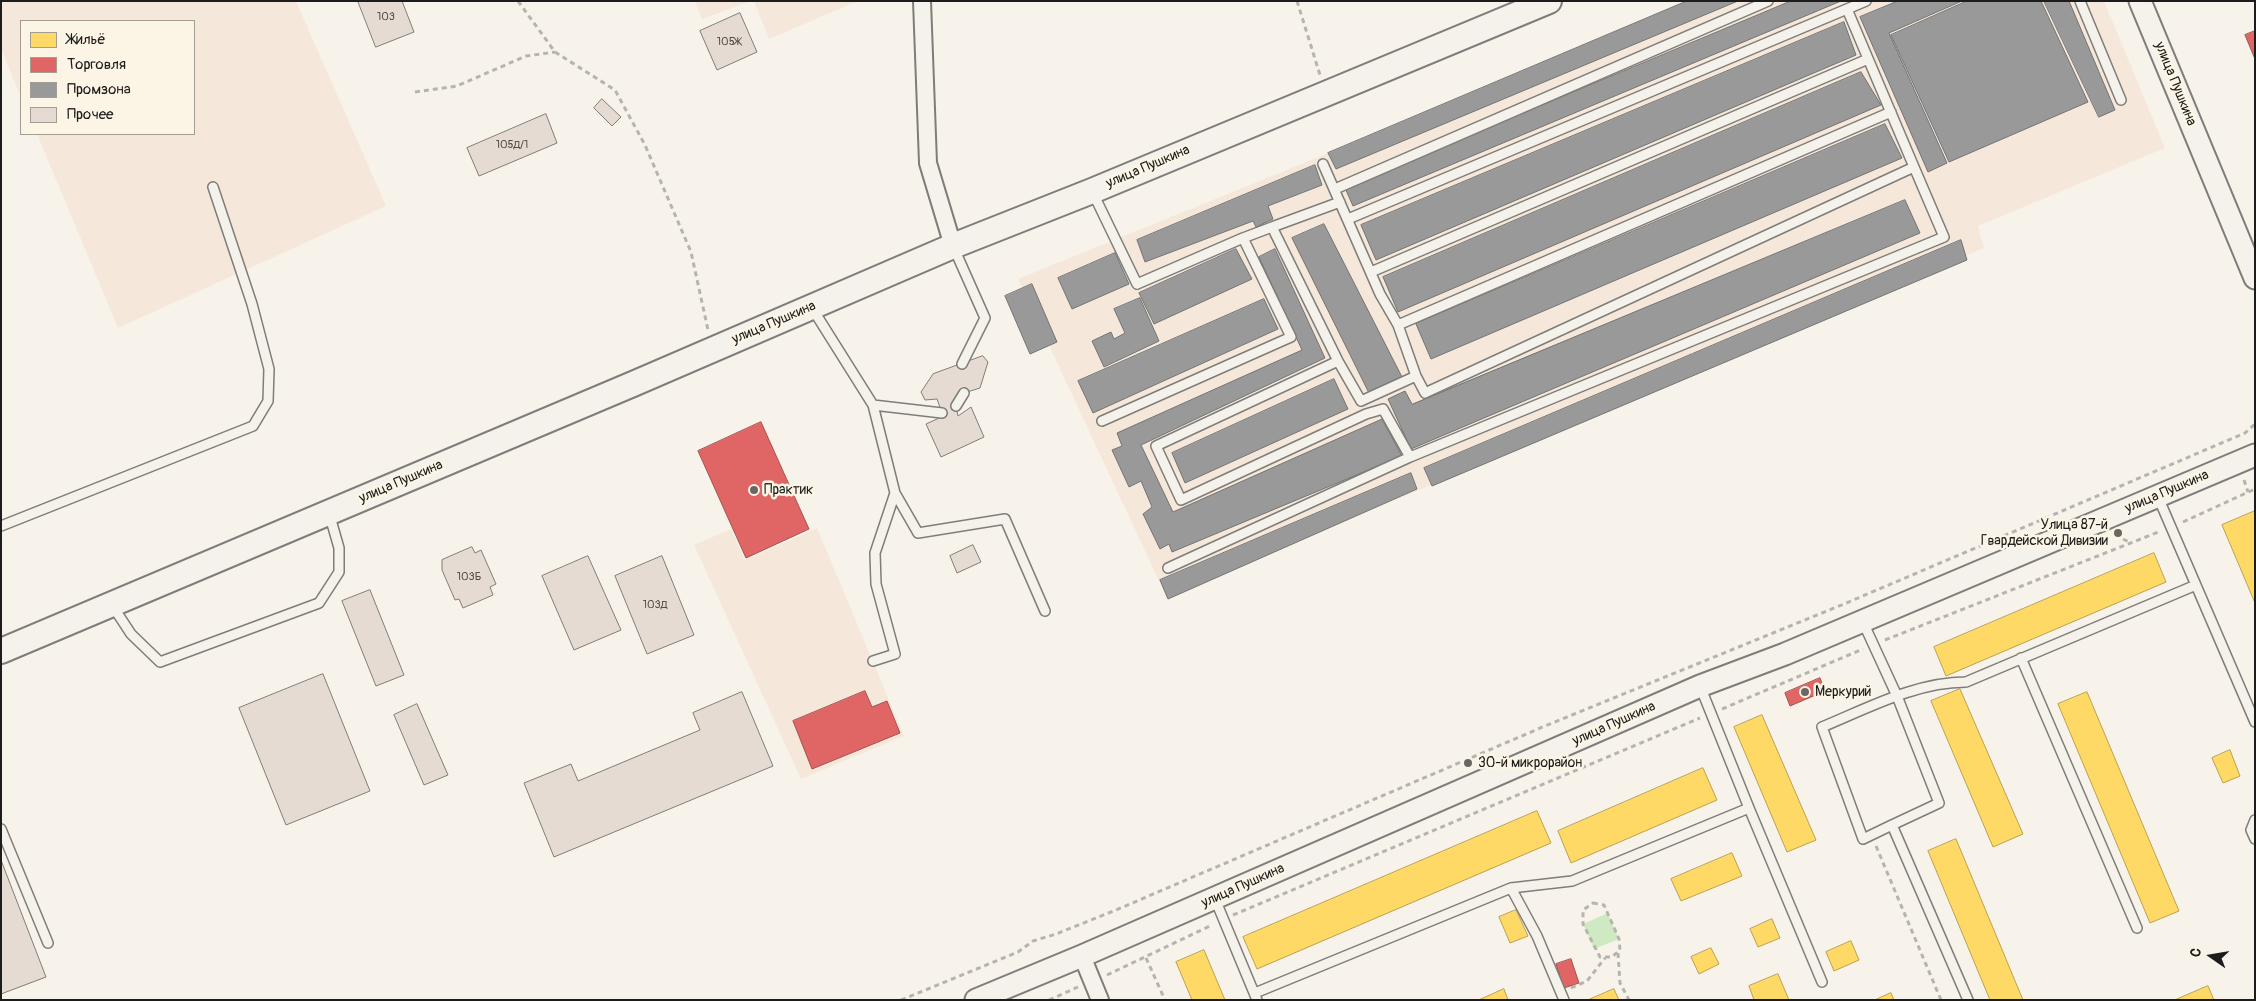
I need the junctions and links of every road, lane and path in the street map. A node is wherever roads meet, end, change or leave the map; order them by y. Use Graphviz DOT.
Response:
graph roads {
  1 [pos="518,1"];
  2 [pos="922,1"];
  3 [pos="1297,1"];
  4 [pos="1549,1"];
  5 [pos="1768,1"];
  6 [pos="1866,1"];
  7 [pos="2080,1"];
  8 [pos="2140,1"];
  9 [pos="1846,9"];
  10 [pos="554,52"];
  11 [pos="1868,59"];
  12 [pos="415,92"];
  13 [pos="1325,93"];
  14 [pos="2121,100"];
  15 [pos="1891,112"];
  16 [pos="1323,164"];
  17 [pos="1914,167"];
  18 [pos="213,187"];
  19 [pos="1335,188"];
  20 [pos="1092,191"];
  21 [pos="1340,202"];
  22 [pos="1348,219"];
  23 [pos="1272,227"];
  24 [pos="1243,238"];
  25 [pos="953,246"];
  26 [pos="1371,272"];
  27 [pos="2255,278"];
  28 [pos="812,308"];
  29 [pos="1398,325"];
  30 [pos="711,350"];
  31 [pos="1338,362"];
  32 [pos="962,364"];
  33 [pos="1416,376"];
  34 [pos="964,393"];
  35 [pos="1361,401"];
  36 [pos="873,405"];
  37 [pos="956,406"];
  38 [pos="942,413"];
  39 [pos="1366,414"];
  40 [pos="1102,421"];
  41 [pos="2255,424"];
  42 [pos="2255,455"];
  43 [pos="1410,458"];
  44 [pos="2242,474"];
  45 [pos="2255,489"];
  46 [pos="2248,492"];
  47 [pos="895,493"];
  48 [pos="2157,496"];
  49 [pos="329,512"];
  50 [pos="1,526"];
  51 [pos="2171,527"];
  52 [pos="2115,534"];
  53 [pos="2131,543"];
  54 [pos="1168,568"];
  55 [pos="2196,586"];
  56 [pos="112,604"];
  57 [pos="1045,611"];
  58 [pos="1862,620"];
  59 [pos="1873,644"];
  60 [pos="1,651"];
  61 [pos="2021,658"];
  62 [pos="873,662"];
  63 [pos="1808,665"];
  64 [pos="1815,670"];
  65 [pos="1778,678"];
  66 [pos="1700,686"];
  67 [pos="1776,686"];
  68 [pos="1897,696"];
  69 [pos="1711,713"];
  70 [pos="2255,722"];
  71 [pos="1749,808"];
  72 [pos="2255,820"];
  73 [pos="1892,825"];
  74 [pos="1,829"];
  75 [pos="1864,839"];
  76 [pos="2255,839"];
  77 [pos="1511,888"];
  78 [pos="1214,899"];
  79 [pos="1223,919"];
  80 [pos="2137,928"];
  81 [pos="48,943"];
  82 [pos="1618,953"];
  83 [pos="1082,956"];
  84 [pos="1146,958"];
  85 [pos="1605,958"];
  86 [pos="1092,981"];
  87 [pos="1822,982"];
  88 [pos="1256,996"];
  89 [pos="1562,997"];
  90 [pos="901,1000"];
  91 [pos="976,1000"];
  92 [pos="1049,1000"];
  93 [pos="1100,1000"];
  94 [pos="1165,1000"];
  95 [pos="1629,1000"];
  96 [pos="1941,1000"];
  97 [pos="1968,1000"];
  1 -- 10 [label="path"];
  2 -- 25 [label="street"];
  3 -- 13 [label="path"];
  4 -- 13 [label="main road, улица Пушкина"];
  5 -- 19 [label="lane"];
  6 -- 9 [label="lane"];
  7 -- 14 [label="lane"];
  8 -- 27 [label="street, улица Пушкина"];
  9 -- 11 [label="lane"];
  9 -- 22 [label="lane"];
  10 -- 12 [label="path"];
  10 -- 30 [label="path"];
  11 -- 15 [label="lane"];
  11 -- 26 [label="lane"];
  13 -- 20 [label="main road, улица Пушкина"];
  15 -- 17 [label="lane"];
  15 -- 29 [label="lane"];
  16 -- 19 [label="lane"];
  17 -- 33 [label="lane"];
  17 -- 43 [label="lane"];
  18 -- 50 [label="lane"];
  19 -- 21 [label="lane"];
  20 -- 24 [label="lane"];
  20 -- 25 [label="main road, улица Пушкина"];
  21 -- 22 [label="lane"];
  21 -- 23 [label="lane"];
  22 -- 26 [label="lane"];
  23 -- 24 [label="lane"];
  23 -- 31 [label="lane"];
  24 -- 40 [label="lane"];
  25 -- 28 [label="main road, улица Пушкина"];
  25 -- 32 [label="lane"];
  26 -- 29 [label="lane"];
  28 -- 30 [label="main road, улица Пушкина"];
  28 -- 36 [label="lane"];
  29 -- 33 [label="lane"];
  30 -- 49 [label="main road, улица Пушкина"];
  31 -- 35 [label="lane"];
  31 -- 39 [label="lane"];
  33 -- 35 [label="lane"];
  34 -- 37 [label="lane"];
  35 -- 39 [label="lane"];
  36 -- 38 [label="lane"];
  36 -- 47 [label="lane"];
  39 -- 43 [label="lane"];
  41 -- 90 [label="path"];
  42 -- 48 [label="street, улица Пушкина"];
  43 -- 54 [label="lane"];
  44 -- 46 [label="path"];
  45 -- 46 [label="path"];
  46 -- 51 [label="path"];
  47 -- 57 [label="lane"];
  47 -- 62 [label="lane"];
  48 -- 51 [label="lane"];
  48 -- 58 [label="street, улица Пушкина"];
  49 -- 56 [label="main road, улица Пушкина"];
  49 -- 56 [label="lane"];
  51 -- 53 [label="path"];
  51 -- 55 [label="lane"];
  52 -- 53 [label="path"];
  53 -- 59 [label="path"];
  55 -- 61 [label="lane"];
  55 -- 70 [label="lane"];
  56 -- 60 [label="main road, улица Пушкина"];
  58 -- 59 [label="lane"];
  58 -- 66 [label="street, улица Пушкина"];
  59 -- 64 [label="path"];
  59 -- 68 [label="lane"];
  61 -- 68 [label="lane"];
  61 -- 80 [label="lane"];
  63 -- 64 [label="path"];
  64 -- 67 [label="path"];
  65 -- 67 [label="path"];
  66 -- 69 [label="lane"];
  66 -- 78 [label="street, улица Пушкина"];
  67 -- 69 [label="path"];
  68 -- 73 [label="lane"];
  68 -- 75 [label="lane"];
  69 -- 71 [label="lane"];
  69 -- 79 [label="path"];
  71 -- 77 [label="lane"];
  71 -- 87 [label="lane"];
  72 -- 76 [label="lane"];
  73 -- 75 [label="lane"];
  73 -- 97 [label="lane"];
  74 -- 81 [label="lane"];
  75 -- 96 [label="path"];
  77 -- 88 [label="lane"];
  77 -- 89 [label="lane"];
  78 -- 79 [label="lane"];
  78 -- 83 [label="street, улица Пушкина"];
  79 -- 84 [label="path"];
  79 -- 88 [label="lane"];
  82 -- 85 [label="path"];
  82 -- 85 [label="path"];
  82 -- 95 [label="path"];
  83 -- 86 [label="street"];
  83 -- 91 [label="street, улица Пушкина"];
  84 -- 86 [label="path"];
  84 -- 94 [label="path"];
  85 -- 89 [label="path"];
  86 -- 92 [label="path"];
  86 -- 93 [label="street"];
}
